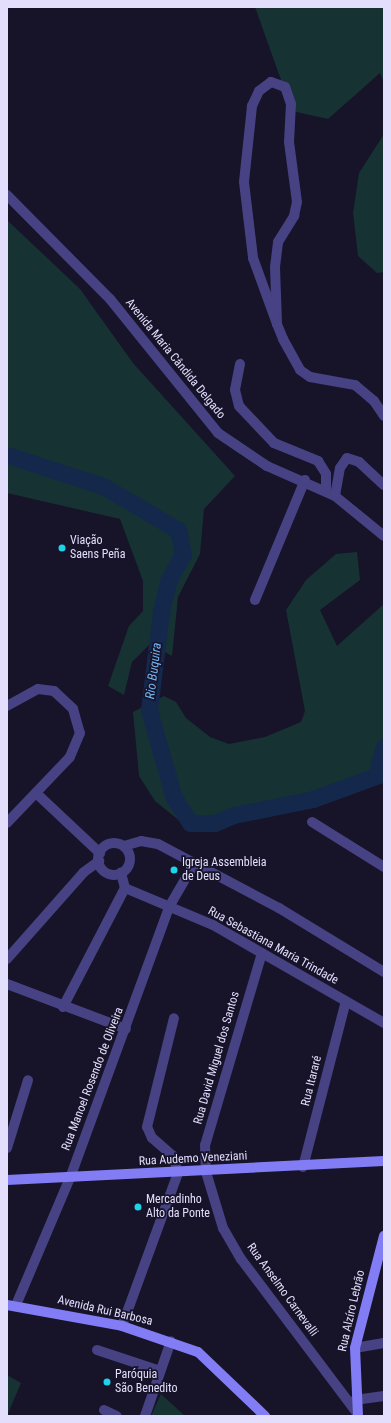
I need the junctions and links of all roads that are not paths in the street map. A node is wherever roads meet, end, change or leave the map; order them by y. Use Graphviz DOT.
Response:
graph roads {
  1 [pos="7,195"];
  2 [pos="277,324"];
  3 [pos="240,364"];
  4 [pos="384,416"];
  5 [pos="305,480"];
  6 [pos="384,485"];
  7 [pos="330,493"];
  8 [pos="384,536"];
  9 [pos="255,600"];
  10 [pos="7,706"];
  11 [pos="36,793"];
  12 [pos="312,822"];
  13 [pos="7,823"];
  14 [pos="124,846"];
  15 [pos="99,857"];
  16 [pos="194,864"];
  17 [pos="384,867"];
  18 [pos="122,873"];
  19 [pos="125,888"];
  20 [pos="169,907"];
  21 [pos="262,953"];
  22 [pos="7,959"];
  23 [pos="384,972"];
  24 [pos="7,984"];
  25 [pos="346,1001"];
  26 [pos="63,1007"];
  27 [pos="174,1018"];
  28 [pos="384,1023"];
  29 [pos="126,1029"];
  30 [pos="28,1080"];
  31 [pos="7,1148"];
  32 [pos="383,1162"];
  33 [pos="303,1167"];
  34 [pos="206,1172"];
  35 [pos="178,1173"];
  36 [pos="70,1178"];
  37 [pos="7,1180"];
  38 [pos="384,1236"];
  39 [pos="12,1305"];
  40 [pos="122,1326"];
  41 [pos="171,1341"];
  42 [pos="384,1343"];
  43 [pos="355,1348"];
  44 [pos="97,1350"];
  45 [pos="160,1371"];
  46 [pos="384,1396"];
  47 [pos="355,1400"];
  48 [pos="104,1410"];
  49 [pos="358,1414"];
  50 [pos="117,1416"];
  51 [pos="145,1416"];
  52 [pos="265,1416"];
  1 -- 5 [label="street, Avenida Maria Cândida Delgado"];
  2 -- 2 [label="street"];
  2 -- 4 [label="street"];
  3 -- 7 [label="street"];
  5 -- 7 [label="street, Avenida Maria Cândida Delgado"];
  5 -- 9 [label="street"];
  6 -- 7 [label="street"];
  7 -- 8 [label="street, Avenida Maria Cândida Delgado"];
  10 -- 11 [label="street"];
  11 -- 13 [label="street"];
  11 -- 15 [label="street"];
  12 -- 17 [label="street"];
  14 -- 15 [label="street"];
  14 -- 16 [label="street"];
  14 -- 18 [label="street"];
  15 -- 18 [label="street"];
  15 -- 22 [label="street"];
  16 -- 20 [label="street, Rua Manoel Rosendo de Oliveira"];
  16 -- 23 [label="street"];
  18 -- 19 [label="street"];
  19 -- 20 [label="street, Rua Sebastiana Maria Trindade"];
  19 -- 26 [label="street"];
  20 -- 21 [label="street, Rua Sebastiana Maria Trindade"];
  20 -- 29 [label="street, Rua Manoel Rosendo de Oliveira"];
  21 -- 25 [label="street, Rua Sebastiana Maria Trindade"];
  21 -- 34 [label="street, Rua David Miguel dos Santos"];
  24 -- 26 [label="street"];
  25 -- 28 [label="street, Rua Sebastiana Maria Trindade"];
  25 -- 33 [label="street, Rua Itararé"];
  26 -- 29 [label="street"];
  27 -- 35 [label="street"];
  29 -- 36 [label="street, Rua Manoel Rosendo de Oliveira"];
  30 -- 31 [label="street"];
  32 -- 33 [label="main road, Rua Audemo Veneziani"];
  33 -- 34 [label="main road, Rua Audemo Veneziani"];
  34 -- 35 [label="main road, Rua Audemo Veneziani"];
  34 -- 49 [label="street, Rua Anselmo Carnevalli"];
  35 -- 36 [label="main road, Rua Audemo Veneziani"];
  35 -- 40 [label="street"];
  36 -- 37 [label="main road, Rua Audemo Veneziani"];
  36 -- 39 [label="street, Rua Manoel Rosendo de Oliveira"];
  38 -- 43 [label="main road, Rua Alzíro Lebrão"];
  39 -- 40 [label="main road, Avenida Rui Barbosa"];
  40 -- 41 [label="main road, Avenida Rui Barbosa"];
  41 -- 45 [label="street"];
  41 -- 52 [label="main road, Avenida Rui Barbosa"];
  42 -- 43 [label="street"];
  43 -- 47 [label="main road, Rua Alzíro Lebrão"];
  44 -- 45 [label="street"];
  45 -- 51 [label="street"];
  46 -- 47 [label="street"];
  47 -- 49 [label="main road, Rua Alzíro Lebrão"];
  48 -- 50 [label="street"];
}
